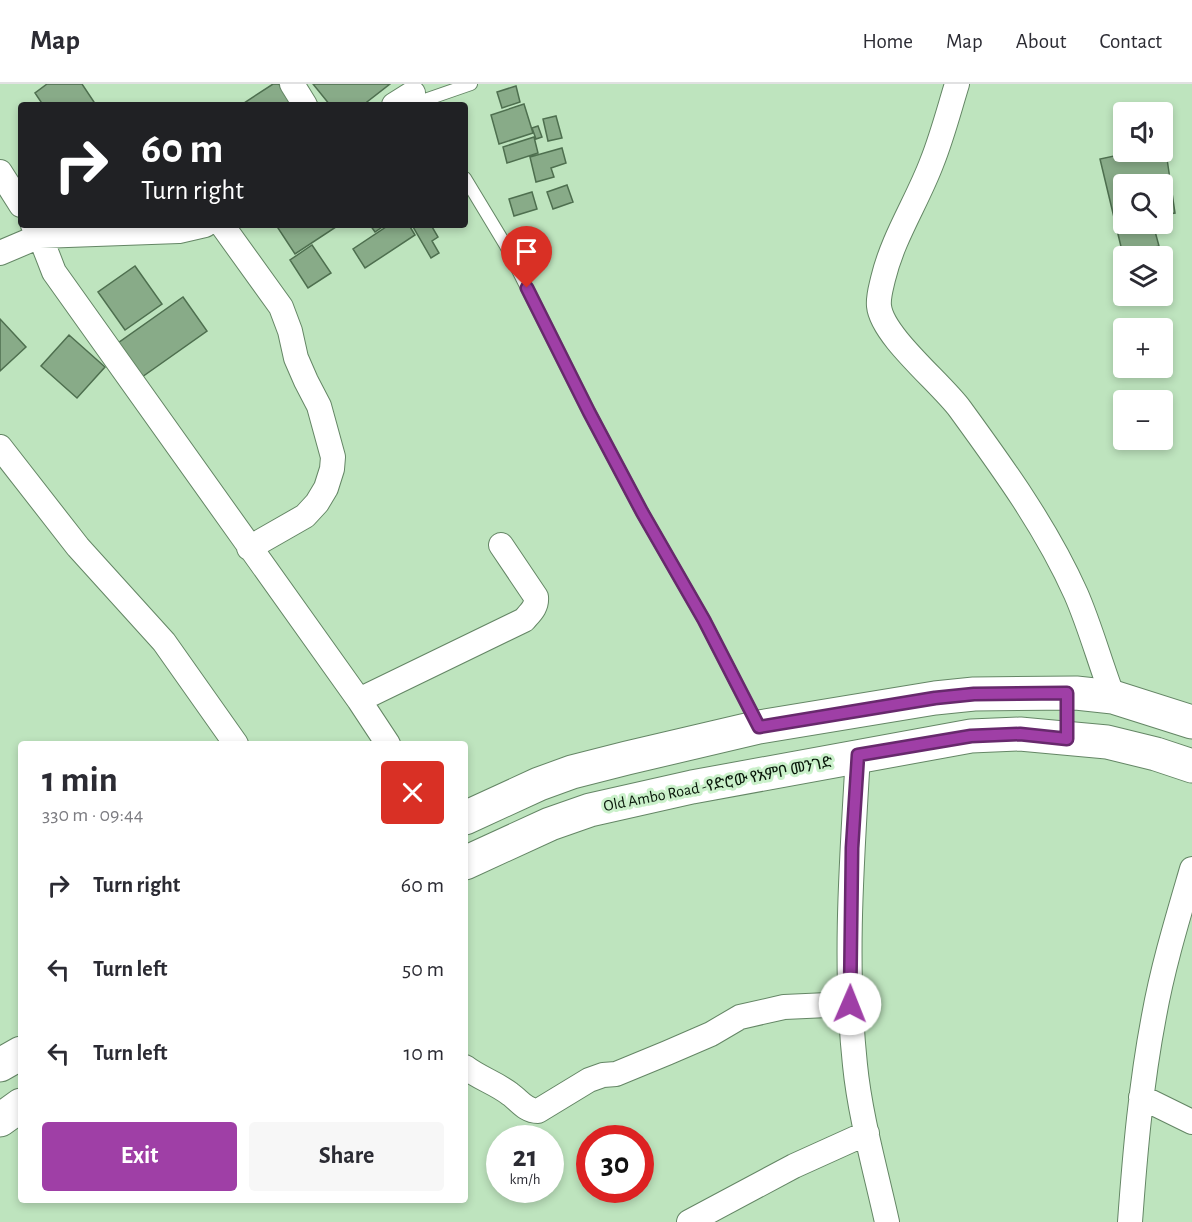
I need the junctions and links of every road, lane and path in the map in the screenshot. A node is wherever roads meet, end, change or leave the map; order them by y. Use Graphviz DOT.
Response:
graph roads {
  1 [pos="292,84"];
  2 [pos="471,84"];
  3 [pos="957,84"];
  4 [pos="411,98"];
  5 [pos="304,102"];
  6 [pos="0,172"];
  7 [pos="468,183"];
  8 [pos="18,200"];
  9 [pos="192,228"];
  10 [pos="224,228"];
  11 [pos="37,231"];
  12 [pos="0,253"];
  13 [pos="0,447"];
  14 [pos="501,545"];
  15 [pos="249,548"];
  16 [pos="1067,693"];
  17 [pos="1113,697"];
  18 [pos="359,700"];
  19 [pos="1192,722"];
  20 [pos="759,727"];
  21 [pos="1067,739"];
  22 [pos="234,741"];
  23 [pos="386,741"];
  24 [pos="858,755"];
  25 [pos="1192,766"];
  26 [pos="468,817"];
  27 [pos="468,862"];
  28 [pos="1192,869"];
  29 [pos="850,1004"];
  30 [pos="18,1055"];
  31 [pos="0,1065"];
  32 [pos="468,1069"];
  33 [pos="1141,1097"];
  34 [pos="18,1107"];
  35 [pos="0,1120"];
  36 [pos="1192,1122"];
  37 [pos="867,1133"];
  38 [pos="689,1222"];
  39 [pos="887,1222"];
  40 [pos="1130,1222"];
  1 -- 5 [label="street"];
  2 -- 4 [label="lane"];
  3 -- 17 [label="street"];
  6 -- 8 [label="street"];
  7 -- 20 [label="lane"];
  9 -- 11 [label="street"];
  10 -- 15 [label="street"];
  11 -- 12 [label="street"];
  11 -- 15 [label="street"];
  13 -- 22 [label="street"];
  14 -- 18 [label="street"];
  15 -- 18 [label="street"];
  16 -- 17 [label="main road"];
  16 -- 20 [label="main road"];
  16 -- 21 [label="main road"];
  17 -- 19 [label="main road"];
  18 -- 23 [label="street"];
  20 -- 26 [label="main road"];
  21 -- 24 [label="main road, Old Ambo Road -የድሮው የአምቦ መንገድ"];
  21 -- 25 [label="main road, Old Ambo Road -የድሮው የአምቦ መንገድ"];
  24 -- 27 [label="main road, Old Ambo Road -የድሮው የአምቦ መንገድ"];
  24 -- 29 [label="street"];
  28 -- 33 [label="street"];
  29 -- 32 [label="street"];
  29 -- 37 [label="street"];
  30 -- 31 [label="main road"];
  33 -- 36 [label="street"];
  33 -- 40 [label="street"];
  34 -- 35 [label="main road"];
  37 -- 38 [label="street"];
  37 -- 39 [label="street"];
}
